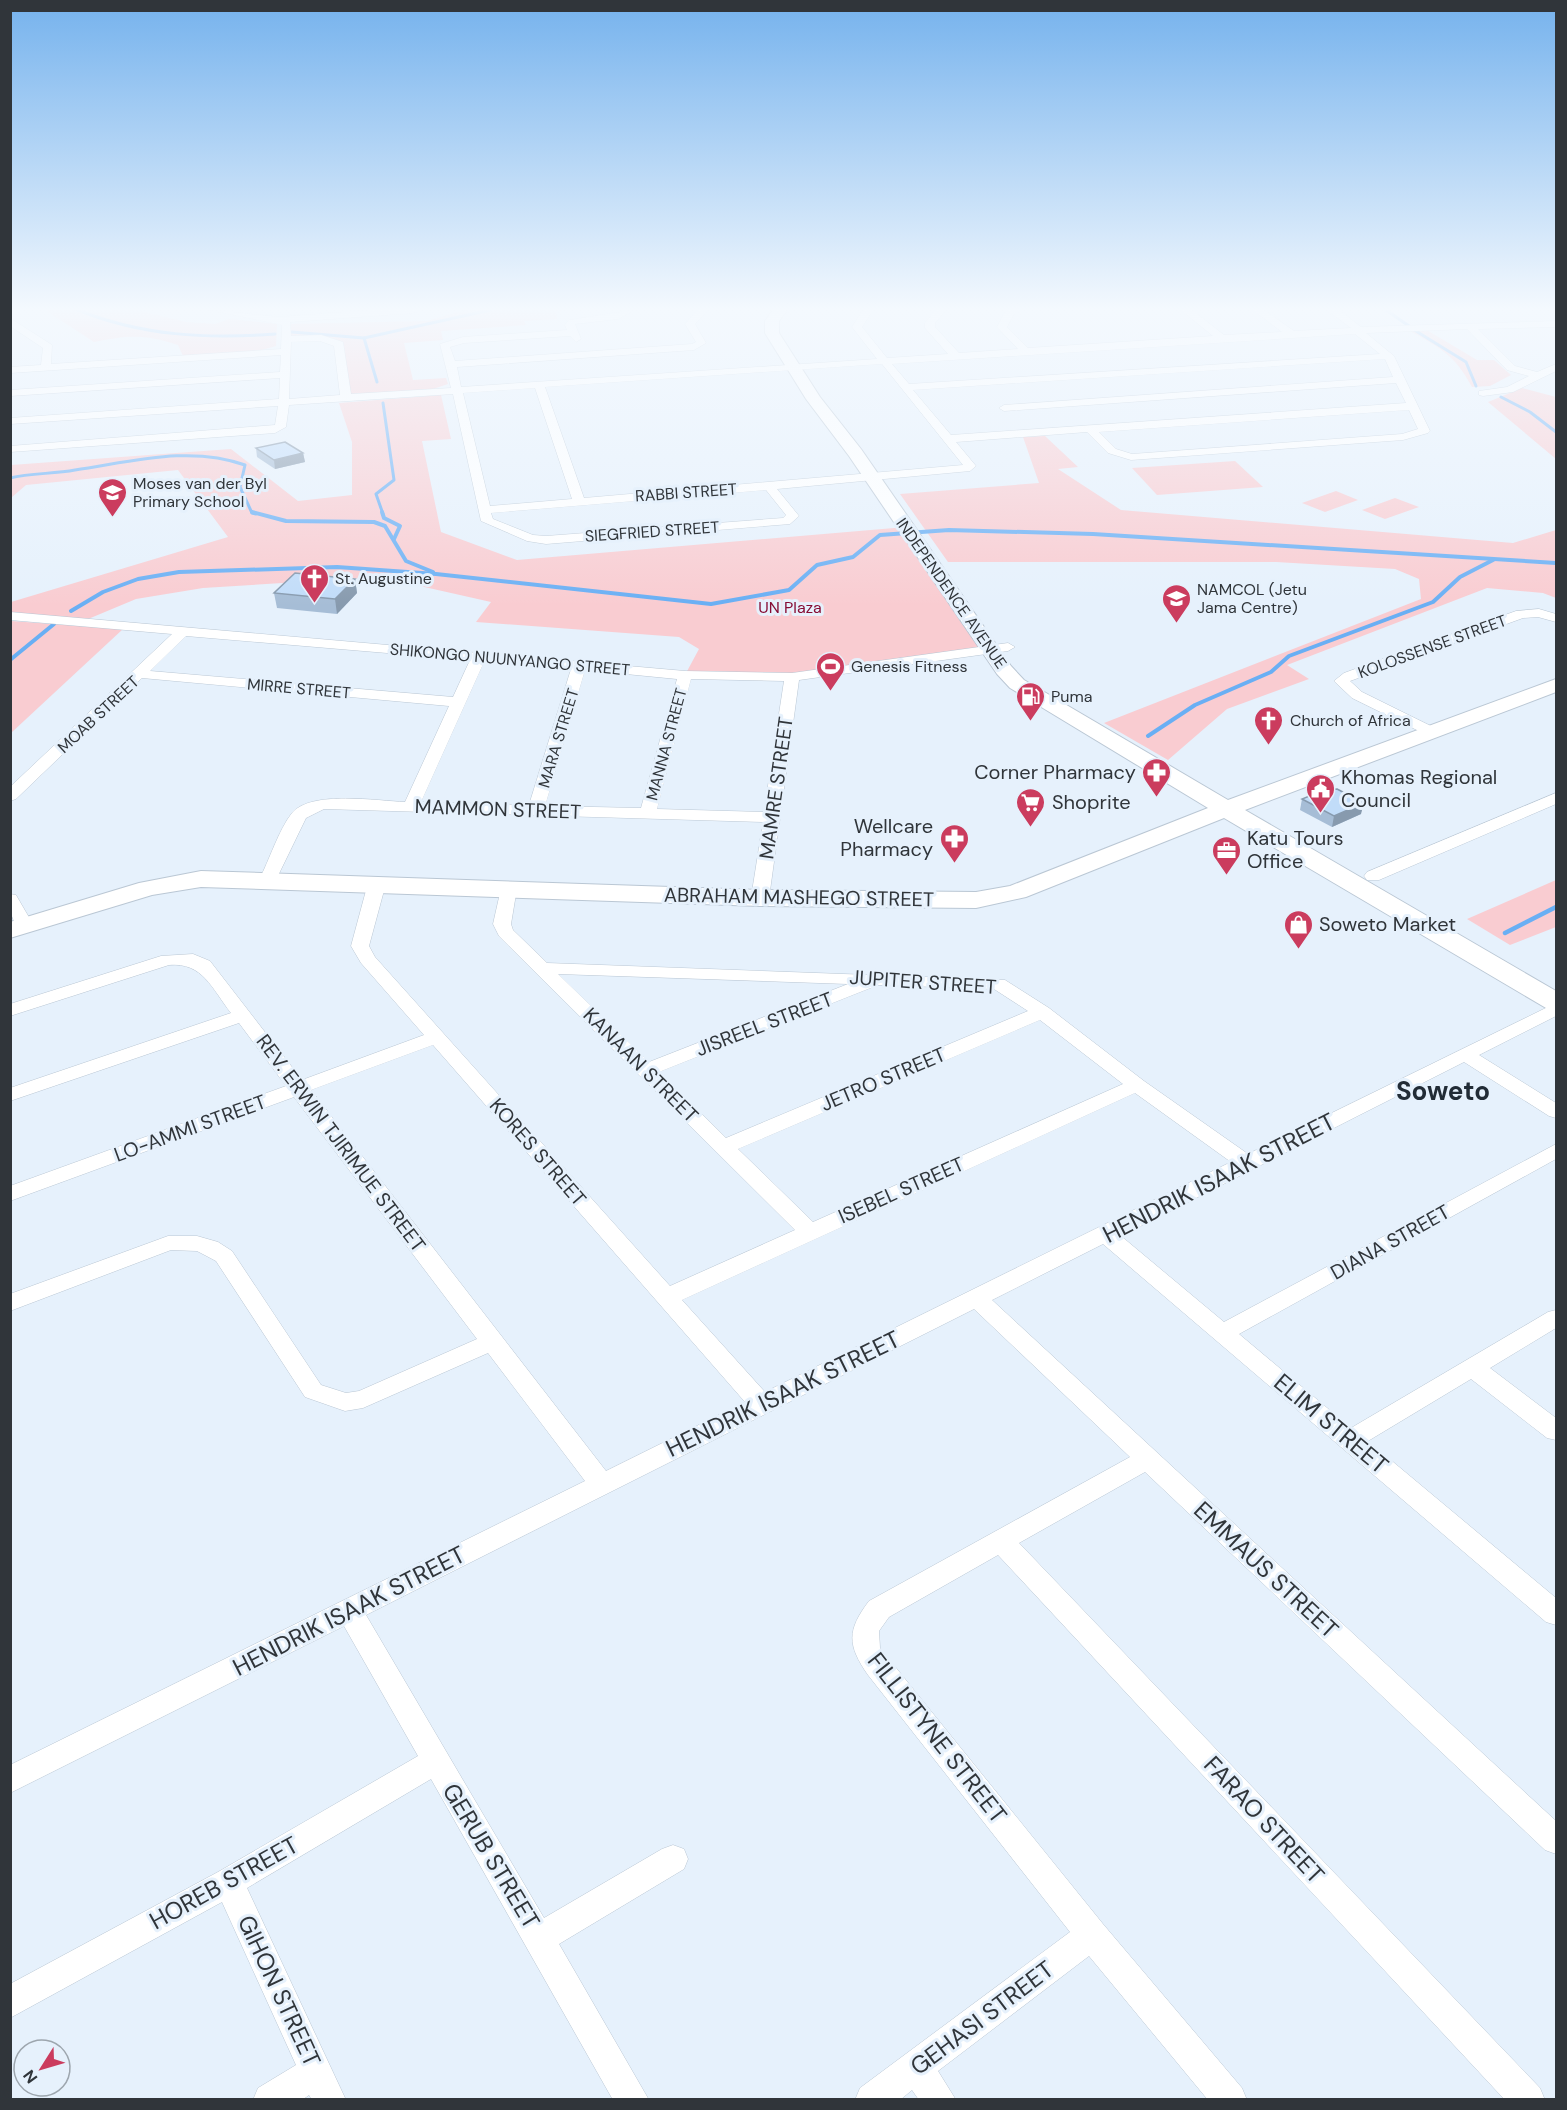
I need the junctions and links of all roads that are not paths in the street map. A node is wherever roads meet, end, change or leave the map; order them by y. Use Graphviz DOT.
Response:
graph roads {
  1 [pos="191,408"];
  2 [pos="283,408"];
  3 [pos="460,408"];
  4 [pos="547,408"];
  5 [pos="831,408"];
  6 [pos="923,408"];
  7 [pos="1004,408"];
  8 [pos="1006,408"];
  9 [pos="1377,408"];
  10 [pos="1414,408"];
  11 [pos="10,421"];
  12 [pos="1089,428"];
  13 [pos="948,439"];
  14 [pos="10,449"];
  15 [pos="879,477"];
  16 [pos="770,487"];
  17 [pos="579,501"];
  18 [pos="484,510"];
  19 [pos="10,616"];
  20 [pos="1557,618"];
  21 [pos="184,630"];
  22 [pos="999,648"];
  23 [pos="479,656"];
  24 [pos="579,665"];
  25 [pos="140,674"];
  26 [pos="685,675"];
  27 [pos="792,677"];
  28 [pos="1557,685"];
  29 [pos="457,702"];
  30 [pos="1432,732"];
  31 [pos="10,796"];
  32 [pos="1557,798"];
  33 [pos="1234,806"];
  34 [pos="411,807"];
  35 [pos="536,810"];
  36 [pos="648,813"];
  37 [pos="773,817"];
  38 [pos="268,880"];
  39 [pos="1380,880"];
  40 [pos="377,883"];
  41 [pos="508,888"];
  42 [pos="760,898"];
  43 [pos="10,899"];
  44 [pos="18,928"];
  45 [pos="542,968"];
  46 [pos="882,978"];
  47 [pos="1557,981"];
  48 [pos="1557,991"];
  49 [pos="1557,1002"];
  50 [pos="1557,1009"];
  51 [pos="10,1010"];
  52 [pos="1042,1012"];
  53 [pos="244,1015"];
  54 [pos="436,1037"];
  55 [pos="1466,1055"];
  56 [pos="646,1070"];
  57 [pos="1137,1085"];
  58 [pos="299,1088"];
  59 [pos="10,1095"];
  60 [pos="1557,1112"];
  61 [pos="723,1147"];
  62 [pos="1557,1151"];
  63 [pos="1248,1164"];
  64 [pos="10,1194"];
  65 [pos="808,1231"];
  66 [pos="1106,1235"];
  67 [pos="667,1297"];
  68 [pos="977,1299"];
  69 [pos="10,1303"];
  70 [pos="1557,1318"];
  71 [pos="1223,1333"];
  72 [pos="491,1342"];
  73 [pos="1473,1368"];
  74 [pos="762,1404"];
  75 [pos="1557,1431"];
  76 [pos="1350,1440"];
  77 [pos="1147,1459"];
  78 [pos="601,1484"];
  79 [pos="1001,1541"];
  80 [pos="350,1612"];
  81 [pos="1557,1614"];
  82 [pos="435,1761"];
  83 [pos="10,1780"];
  84 [pos="1557,1840"];
  85 [pos="673,1859"];
  86 [pos="229,1882"];
  87 [pos="1092,1935"];
  88 [pos="540,1938"];
  89 [pos="10,2002"];
  90 [pos="916,2067"];
  91 [pos="322,2086"];
  92 [pos="270,2100"];
  93 [pos="632,2100"];
  94 [pos="872,2100"];
  95 [pos="939,2100"];
  96 [pos="1230,2100"];
  97 [pos="1528,2100"];
  1 -- 11 [label="street"];
  2 -- 14 [label="street"];
  3 -- 18 [label="street"];
  4 -- 17 [label="street"];
  5 -- 15 [label="main road, INDEPENDENCE AVENUE"];
  6 -- 13 [label="street"];
  7 -- 13 [label="street"];
  8 -- 12 [label="street"];
  9 -- 12 [label="street"];
  10 -- 12 [label="street"];
  13 -- 15 [label="street, RABBI STREET"];
  15 -- 16 [label="street, RABBI STREET"];
  15 -- 22 [label="main road, INDEPENDENCE AVENUE"];
  16 -- 17 [label="street, RABBI STREET"];
  16 -- 18 [label="street, SIEGFRIED STREET"];
  17 -- 18 [label="street, RABBI STREET"];
  19 -- 21 [label="street, SHIKONGO NUUNYANGO STREET"];
  20 -- 30 [label="street, KOLOSSENSE STREET"];
  21 -- 23 [label="street, SHIKONGO NUUNYANGO STREET"];
  21 -- 25 [label="street, MOAB STREET"];
  22 -- 27 [label="street, SHIKONGO NUUNYANGO STREET"];
  22 -- 33 [label="main road, INDEPENDENCE AVENUE"];
  23 -- 24 [label="street, SHIKONGO NUUNYANGO STREET"];
  23 -- 29 [label="street"];
  24 -- 26 [label="street, SHIKONGO NUUNYANGO STREET"];
  24 -- 35 [label="street, MARA STREET"];
  25 -- 29 [label="street, MIRRE STREET"];
  25 -- 31 [label="street, MOAB STREET"];
  26 -- 27 [label="street, SHIKONGO NUUNYANGO STREET"];
  26 -- 36 [label="street, MANNA STREET"];
  27 -- 37 [label="street, MAMRE STREET"];
  28 -- 30 [label="main road, ABRAHAM MASHEGO STREET"];
  29 -- 34 [label="street"];
  30 -- 33 [label="main road, ABRAHAM MASHEGO STREET"];
  32 -- 39 [label="street"];
  33 -- 39 [label="main road, INDEPENDENCE AVENUE"];
  33 -- 42 [label="main road, ABRAHAM MASHEGO STREET"];
  33 -- 49 [label="main road, INDEPENDENCE AVENUE"];
  34 -- 35 [label="street, MAMMON STREET"];
  34 -- 38 [label="street, MAMMON STREET"];
  35 -- 36 [label="street, MAMMON STREET"];
  36 -- 37 [label="street, MAMMON STREET"];
  37 -- 42 [label="street, MAMRE STREET"];
  38 -- 40 [label="main road, ABRAHAM MASHEGO STREET"];
  38 -- 44 [label="main road, ABRAHAM MASHEGO STREET"];
  39 -- 47 [label="main road, INDEPENDENCE AVENUE"];
  39 -- 48 [label="main road"];
  40 -- 41 [label="main road, ABRAHAM MASHEGO STREET"];
  40 -- 54 [label="street, KORES STREET"];
  41 -- 42 [label="main road, ABRAHAM MASHEGO STREET"];
  41 -- 45 [label="street, KANAAN STREET"];
  43 -- 44 [label="street"];
  45 -- 46 [label="street, JUPITER STREET"];
  45 -- 56 [label="street, KANAAN STREET"];
  46 -- 52 [label="street, JUPITER STREET"];
  46 -- 56 [label="street, JISREEL STREET"];
  50 -- 55 [label="street, HENDRIK ISAAK STREET"];
  51 -- 53 [label="street, REV. ERWIN TJIRIMUE STREET"];
  52 -- 57 [label="street, JUPITER STREET"];
  52 -- 61 [label="street, JETRO STREET"];
  53 -- 58 [label="street, REV. ERWIN TJIRIMUE STREET"];
  53 -- 59 [label="street"];
  54 -- 58 [label="street, LO-AMMI STREET"];
  54 -- 67 [label="street, KORES STREET"];
  55 -- 60 [label="street"];
  55 -- 63 [label="street, HENDRIK ISAAK STREET"];
  56 -- 61 [label="street, KANAAN STREET"];
  57 -- 63 [label="street, JUPITER STREET"];
  57 -- 65 [label="street, ISEBEL STREET"];
  58 -- 64 [label="street, LO-AMMI STREET"];
  58 -- 72 [label="street, REV. ERWIN TJIRIMUE STREET"];
  61 -- 65 [label="street, KANAAN STREET"];
  62 -- 71 [label="street, DIANA STREET"];
  63 -- 66 [label="street, HENDRIK ISAAK STREET"];
  65 -- 67 [label="street, ISEBEL STREET"];
  66 -- 68 [label="street, HENDRIK ISAAK STREET"];
  66 -- 71 [label="street, ELIM STREET"];
  67 -- 74 [label="street, KORES STREET"];
  68 -- 74 [label="street, HENDRIK ISAAK STREET"];
  68 -- 77 [label="street, EMMAUS STREET"];
  69 -- 72 [label="street"];
  70 -- 73 [label="street"];
  71 -- 76 [label="street, ELIM STREET"];
  72 -- 78 [label="street, REV. ERWIN TJIRIMUE STREET"];
  73 -- 75 [label="street"];
  73 -- 76 [label="street"];
  74 -- 78 [label="street, HENDRIK ISAAK STREET"];
  76 -- 81 [label="street, ELIM STREET"];
  77 -- 79 [label="street, FILLISTYNE STREET"];
  77 -- 84 [label="street, EMMAUS STREET"];
  78 -- 80 [label="street, HENDRIK ISAAK STREET"];
  79 -- 87 [label="street, FILLISTYNE STREET"];
  79 -- 97 [label="street, FARAO STREET"];
  80 -- 82 [label="street, GERUB STREET"];
  80 -- 83 [label="street, HENDRIK ISAAK STREET"];
  82 -- 86 [label="street, HOREB STREET"];
  82 -- 88 [label="street, GERUB STREET"];
  85 -- 88 [label="street"];
  86 -- 89 [label="street, HOREB STREET"];
  86 -- 91 [label="street, GIHON STREET"];
  87 -- 90 [label="street, GEHASI STREET"];
  87 -- 96 [label="street, FILLISTYNE STREET"];
  88 -- 93 [label="street, GERUB STREET"];
  90 -- 94 [label="street, GEHASI STREET"];
  90 -- 95 [label="street"];
  91 -- 92 [label="street"];
}
